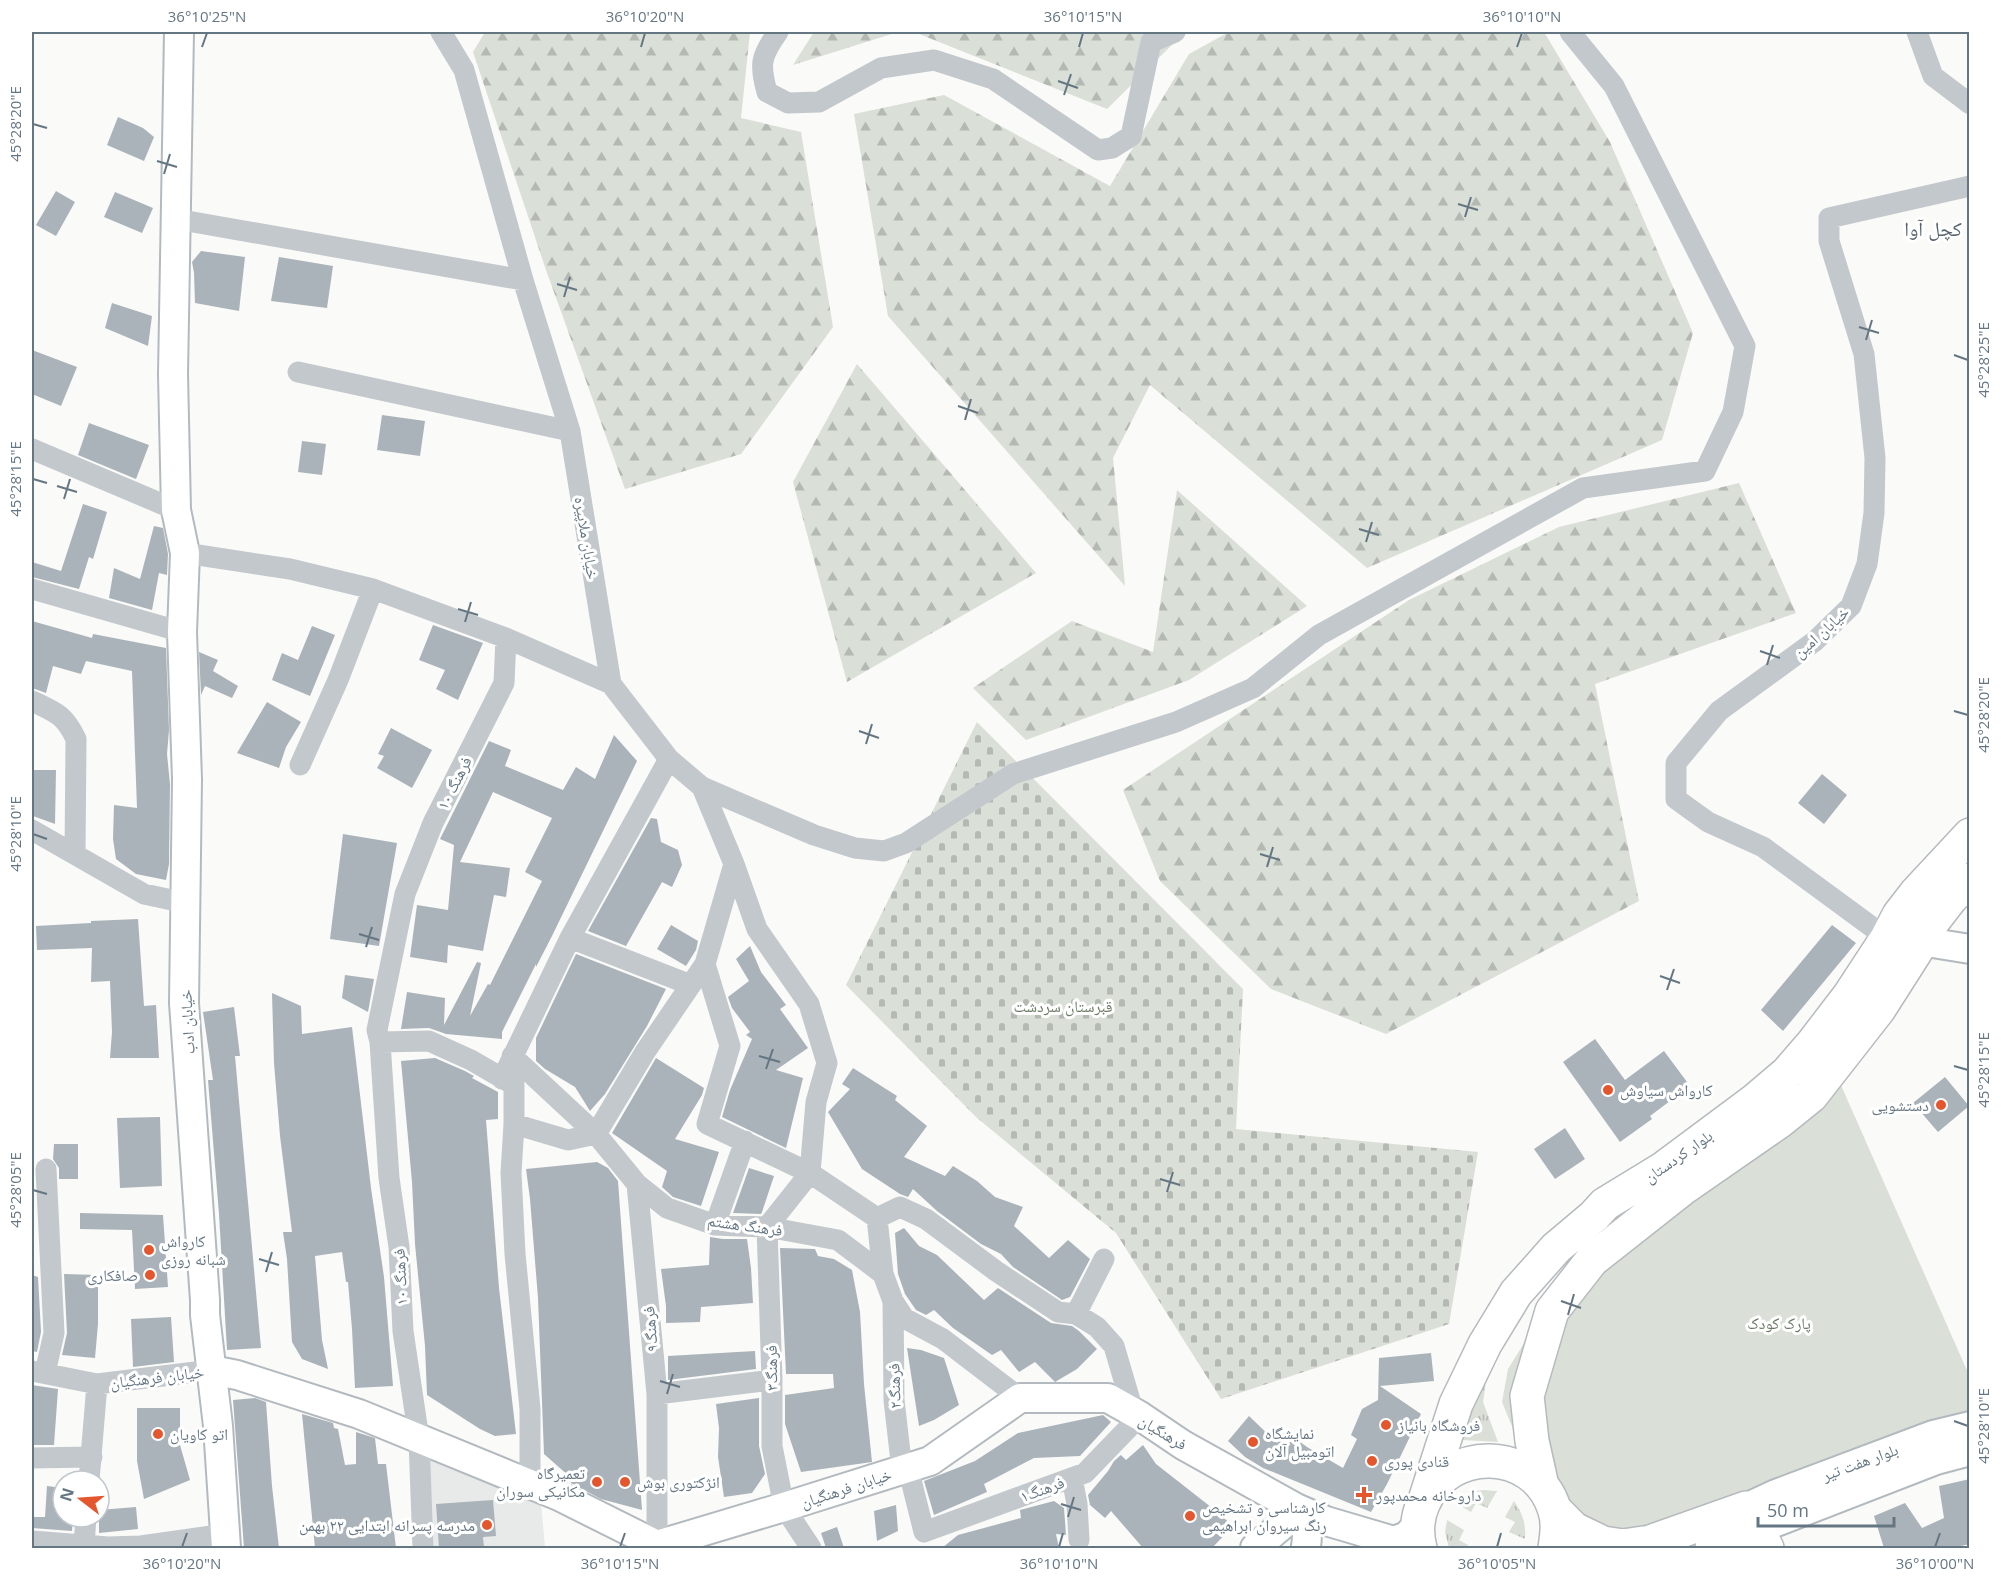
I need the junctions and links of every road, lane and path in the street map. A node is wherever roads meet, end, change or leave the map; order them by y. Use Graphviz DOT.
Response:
graph roads {
  1 [pos="179,32"];
  2 [pos="441,32"];
  3 [pos="778,32"];
  4 [pos="1175,32"];
  5 [pos="1570,32"];
  6 [pos="1917,32"];
  7 [pos="1970,104"];
  8 [pos="1970,186"];
  9 [pos="176,219"];
  10 [pos="523,280"];
  11 [pos="298,372"];
  12 [pos="570,431"];
  13 [pos="32,449"];
  14 [pos="176,510"];
  15 [pos="186,553"];
  16 [pos="32,589"];
  17 [pos="374,589"];
  18 [pos="182,632"];
  19 [pos="506,638"];
  20 [pos="611,684"];
  21 [pos="32,701"];
  22 [pos="669,759"];
  23 [pos="300,765"];
  24 [pos="702,787"];
  25 [pos="32,830"];
  26 [pos="1970,835"];
  27 [pos="75,854"];
  28 [pos="734,864"];
  29 [pos="1970,880"];
  30 [pos="186,903"];
  31 [pos="570,938"];
  32 [pos="1887,938"];
  33 [pos="1920,941"];
  34 [pos="1970,949"];
  35 [pos="705,964"];
  36 [pos="691,986"];
  37 [pos="380,1041"];
  38 [pos="513,1056"];
  39 [pos="502,1079"];
  40 [pos="1778,1080"];
  41 [pos="1795,1108"];
  42 [pos="514,1124"];
  43 [pos="1748,1124"];
  44 [pos="596,1134"];
  45 [pos="745,1141"];
  46 [pos="46,1169"];
  47 [pos="810,1173"];
  48 [pos="637,1184"];
  49 [pos="877,1218"];
  50 [pos="715,1225"];
  51 [pos="767,1227"];
  52 [pos="1104,1259"];
  53 [pos="883,1274"];
  54 [pos="893,1301"];
  55 [pos="1076,1314"];
  56 [pos="212,1370"];
  57 [pos="38,1372"];
  58 [pos="772,1380"];
  59 [pos="98,1384"];
  60 [pos="657,1394"];
  61 [pos="1020,1398"];
  62 [pos="1137,1415"];
  63 [pos="1970,1426"];
  64 [pos="419,1439"];
  65 [pos="1970,1451"];
  66 [pos="92,1457"];
  67 [pos="32,1458"];
  68 [pos="90,1469"];
  69 [pos="905,1469"];
  70 [pos="1072,1478"];
  71 [pos="530,1484"];
  72 [pos="1549,1498"];
  73 [pos="784,1507"];
  74 [pos="1292,1514"];
  75 [pos="1421,1523"];
  76 [pos="85,1529"];
  77 [pos="1742,1531"];
  78 [pos="924,1532"];
  79 [pos="1313,1538"];
  80 [pos="1079,1540"];
  81 [pos="32,1541"];
  82 [pos="226,1541"];
  83 [pos="701,1541"];
  84 [pos="84,1546"];
  85 [pos="656,1547"];
  86 [pos="108,1548"];
  87 [pos="423,1548"];
  88 [pos="811,1548"];
  89 [pos="1255,1548"];
  90 [pos="1353,1548"];
  91 [pos="1555,1548"];
  1 -- 9 [label="street, خیابان ادب"];
  2 -- 10 [label="street, خیابان ملاپیره"];
  3 -- 4 [label="street"];
  5 -- 24 [label="street"];
  6 -- 7 [label="street"];
  8 -- 32 [label="street, خیابان امین"];
  9 -- 10 [label="street"];
  9 -- 14 [label="street, خیابان ادب"];
  10 -- 12 [label="street, خیابان ملاپیره"];
  11 -- 12 [label="street"];
  12 -- 20 [label="street, خیابان ملاپیره"];
  13 -- 14 [label="street"];
  14 -- 15 [label="street, خیابان ادب"];
  15 -- 17 [label="street"];
  15 -- 18 [label="street, خیابان ادب"];
  16 -- 18 [label="street"];
  17 -- 19 [label="street"];
  17 -- 23 [label="street"];
  18 -- 30 [label="street, خیابان ادب"];
  19 -- 20 [label="street"];
  19 -- 37 [label="street, فرهنگ ۱۰"];
  20 -- 22 [label="street, خیابان ملاپیره"];
  21 -- 27 [label="street"];
  22 -- 24 [label="street, خیابان ملاپیره"];
  22 -- 31 [label="street"];
  24 -- 28 [label="street, خیابان ملاپیره"];
  25 -- 27 [label="street"];
  26 -- 32 [label="main road, بلوار کردستان"];
  27 -- 30 [label="street"];
  28 -- 35 [label="street"];
  28 -- 47 [label="street, خیابان ملاپیره"];
  29 -- 33 [label="main road, بلوار کردستان"];
  30 -- 56 [label="street, خیابان ادب"];
  31 -- 36 [label="street"];
  31 -- 38 [label="street"];
  32 -- 40 [label="main road, بلوار کردستان"];
  33 -- 34 [label="street"];
  33 -- 41 [label="main road, بلوار کردستان"];
  35 -- 36 [label="street"];
  35 -- 45 [label="street"];
  36 -- 44 [label="street"];
  37 -- 39 [label="street"];
  37 -- 64 [label="street, فرهنگ ۱۰"];
  38 -- 39 [label="street"];
  38 -- 44 [label="street, فرهنگ هشتم"];
  39 -- 42 [label="street"];
  40 -- 41 [label="main road"];
  40 -- 43 [label="main road, بلوار کردستان"];
  41 -- 43 [label="main road, بلوار کردستان"];
  42 -- 44 [label="street"];
  42 -- 71 [label="street"];
  43 -- 72 [label="main road, بلوار کردستان"];
  43 -- 75 [label="main road, بلوار کردستان"];
  44 -- 48 [label="street, فرهنگ هشتم"];
  45 -- 47 [label="street"];
  45 -- 50 [label="street"];
  46 -- 57 [label="street"];
  47 -- 49 [label="street"];
  47 -- 51 [label="street"];
  48 -- 50 [label="street, فرهنگ هشتم"];
  48 -- 60 [label="street, فرهنگ۹"];
  49 -- 53 [label="street"];
  49 -- 55 [label="street"];
  50 -- 51 [label="street, فرهنگ هشتم"];
  51 -- 53 [label="street, فرهنگ هشتم"];
  51 -- 58 [label="street, فرهنگ۳"];
  52 -- 55 [label="street"];
  53 -- 54 [label="street"];
  54 -- 61 [label="street"];
  54 -- 69 [label="street, فرهنگ۲"];
  55 -- 62 [label="street"];
  56 -- 59 [label="street, خیابان فرهنگیان"];
  56 -- 64 [label="street"];
  56 -- 82 [label="street, خیابان ادب"];
  57 -- 59 [label="street, خیابان فرهنگیان"];
  58 -- 60 [label="street"];
  58 -- 73 [label="street, فرهنگ۳"];
  59 -- 66 [label="street"];
  60 -- 85 [label="street, فرهنگ۹"];
  61 -- 62 [label="street, فرهنگیان"];
  61 -- 69 [label="street, خیابان فرهنگیان"];
  62 -- 70 [label="street, فرهنگ۱"];
  62 -- 74 [label="street, فرهنگیان"];
  63 -- 77 [label="street, بلوار هفت تیر"];
  64 -- 71 [label="street"];
  64 -- 87 [label="street, فرهنگ ۱۰"];
  65 -- 77 [label="street, بلوار هفت تیر"];
  66 -- 67 [label="street"];
  66 -- 68 [label="street"];
  69 -- 73 [label="street, خیابان فرهنگیان"];
  69 -- 78 [label="street, فرهنگ۲"];
  70 -- 78 [label="street, فرهنگ۱"];
  70 -- 80 [label="street"];
  71 -- 85 [label="street"];
  72 -- 75 [label="main road, بلوار هفت تیر"];
  72 -- 77 [label="main road, بلوار هفت تیر"];
  72 -- 91 [label="main road, بلوار کردستان"];
  73 -- 83 [label="street, خیابان فرهنگیان"];
  73 -- 88 [label="street"];
  74 -- 79 [label="street, فرهنگیان"];
  74 -- 89 [label="street"];
  75 -- 79 [label="street"];
  76 -- 84 [label="street"];
  79 -- 90 [label="street"];
  81 -- 84 [label="street"];
  82 -- 86 [label="street"];
  83 -- 85 [label="street, خیابان فرهنگیان"];
  84 -- 86 [label="street"];
}
